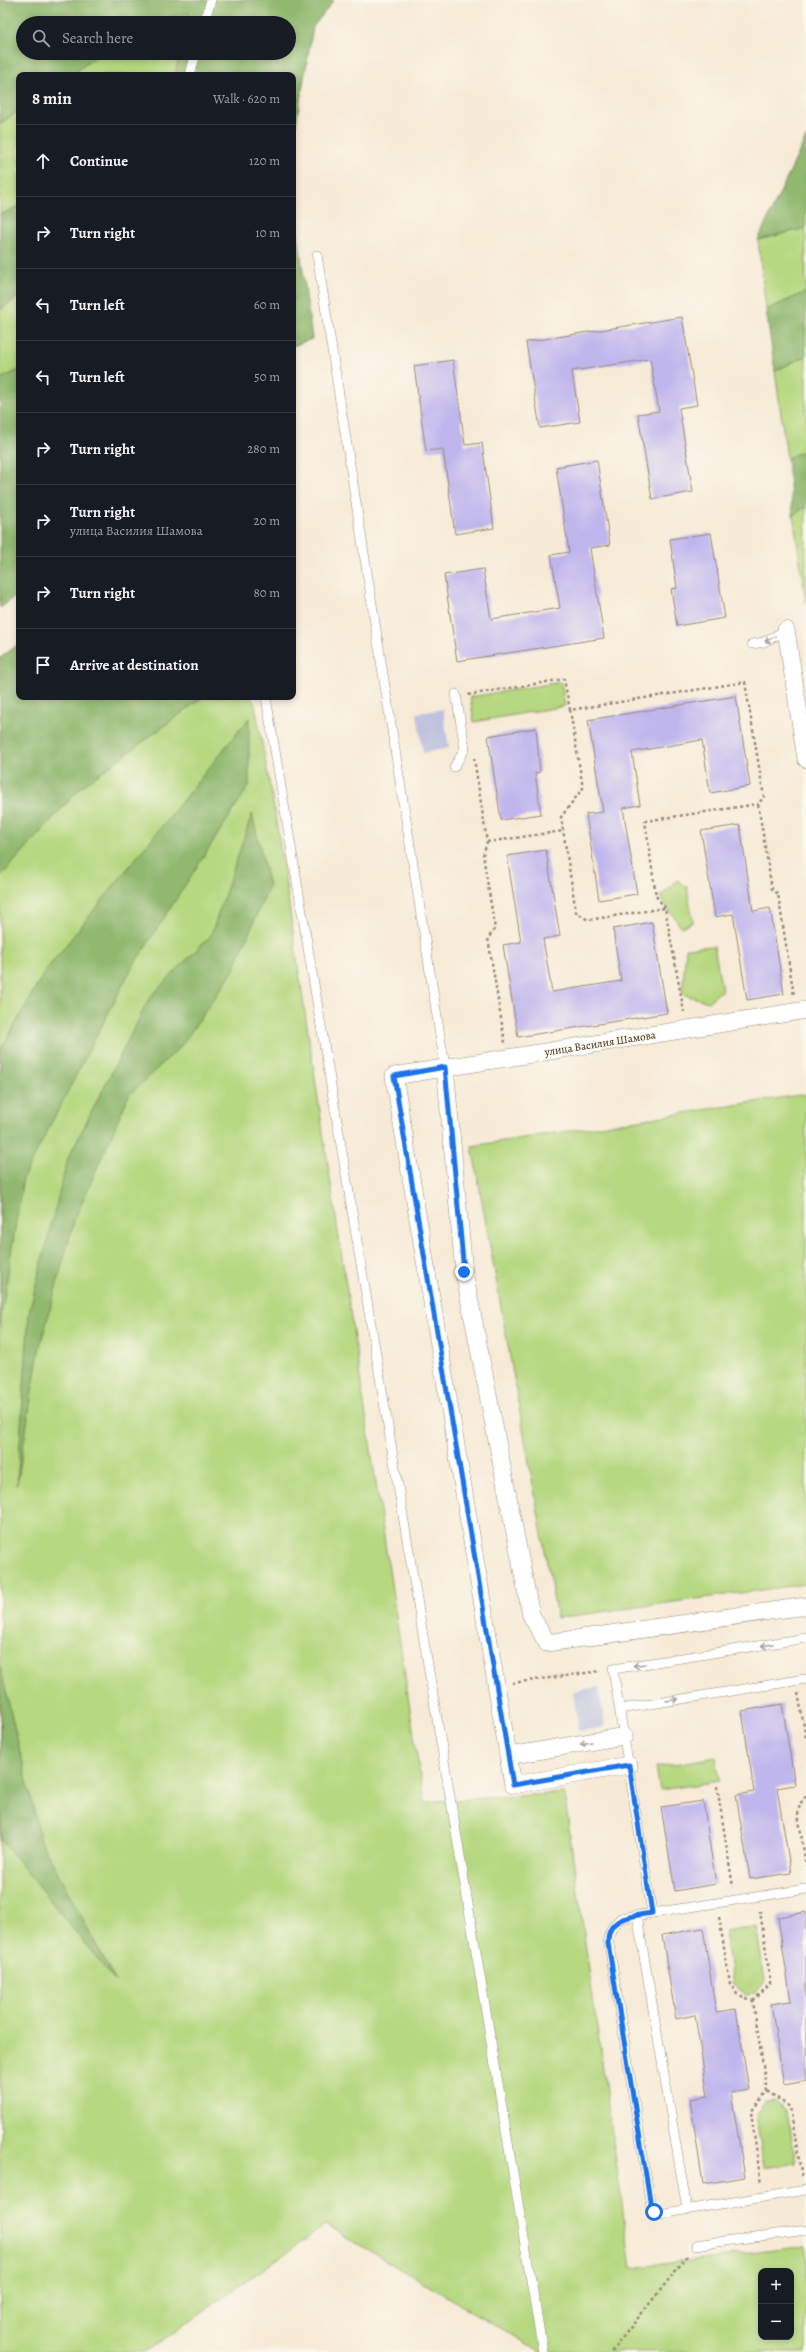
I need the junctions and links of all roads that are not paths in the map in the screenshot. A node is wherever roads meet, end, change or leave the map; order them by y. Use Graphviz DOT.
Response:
graph roads {
  1 [pos="211,0"];
  2 [pos="206,16"];
  3 [pos="194,60"];
  4 [pos="191,72"];
  5 [pos="317,255"];
  6 [pos="786,630"];
  7 [pos="752,644"];
  8 [pos="460,694"];
  9 [pos="267,700"];
  10 [pos="806,759"];
  11 [pos="454,767"];
  12 [pos="800,1004"];
  13 [pos="445,1067"];
  14 [pos="806,1606"];
  15 [pos="806,1638"];
  16 [pos="806,1679"];
  17 [pos="620,1709"];
  18 [pos="624,1736"];
  19 [pos="509,1756"];
  20 [pos="629,1765"];
  21 [pos="806,1889"];
  22 [pos="652,1913"];
  23 [pos="637,1915"];
  24 [pos="806,2190"];
  25 [pos="687,2209"];
  26 [pos="806,2230"];
  27 [pos="696,2245"];
  28 [pos="543,2352"];
  1 -- 2 [label="lane"];
  3 -- 4 [label="lane"];
  5 -- 13 [label="lane"];
  6 -- 7 [label="lane, one-way"];
  6 -- 10 [label="street"];
  8 -- 11 [label="lane"];
  9 -- 28 [label="lane"];
  12 -- 13 [label="street, улица Василия Шамова"];
  13 -- 14 [label="street"];
  13 -- 19 [label="street, улица Василия Шамова"];
  15 -- 17 [label="lane, one-way"];
  17 -- 16 [label="lane, one-way"];
  17 -- 18 [label="lane"];
  18 -- 19 [label="street, one-way"];
  18 -- 20 [label="lane"];
  19 -- 20 [label="street"];
  20 -- 22 [label="lane"];
  21 -- 22 [label="lane"];
  22 -- 23 [label="lane"];
  23 -- 25 [label="lane"];
  23 -- 25 [label="lane"];
  24 -- 25 [label="lane"];
  26 -- 27 [label="lane"];
}
